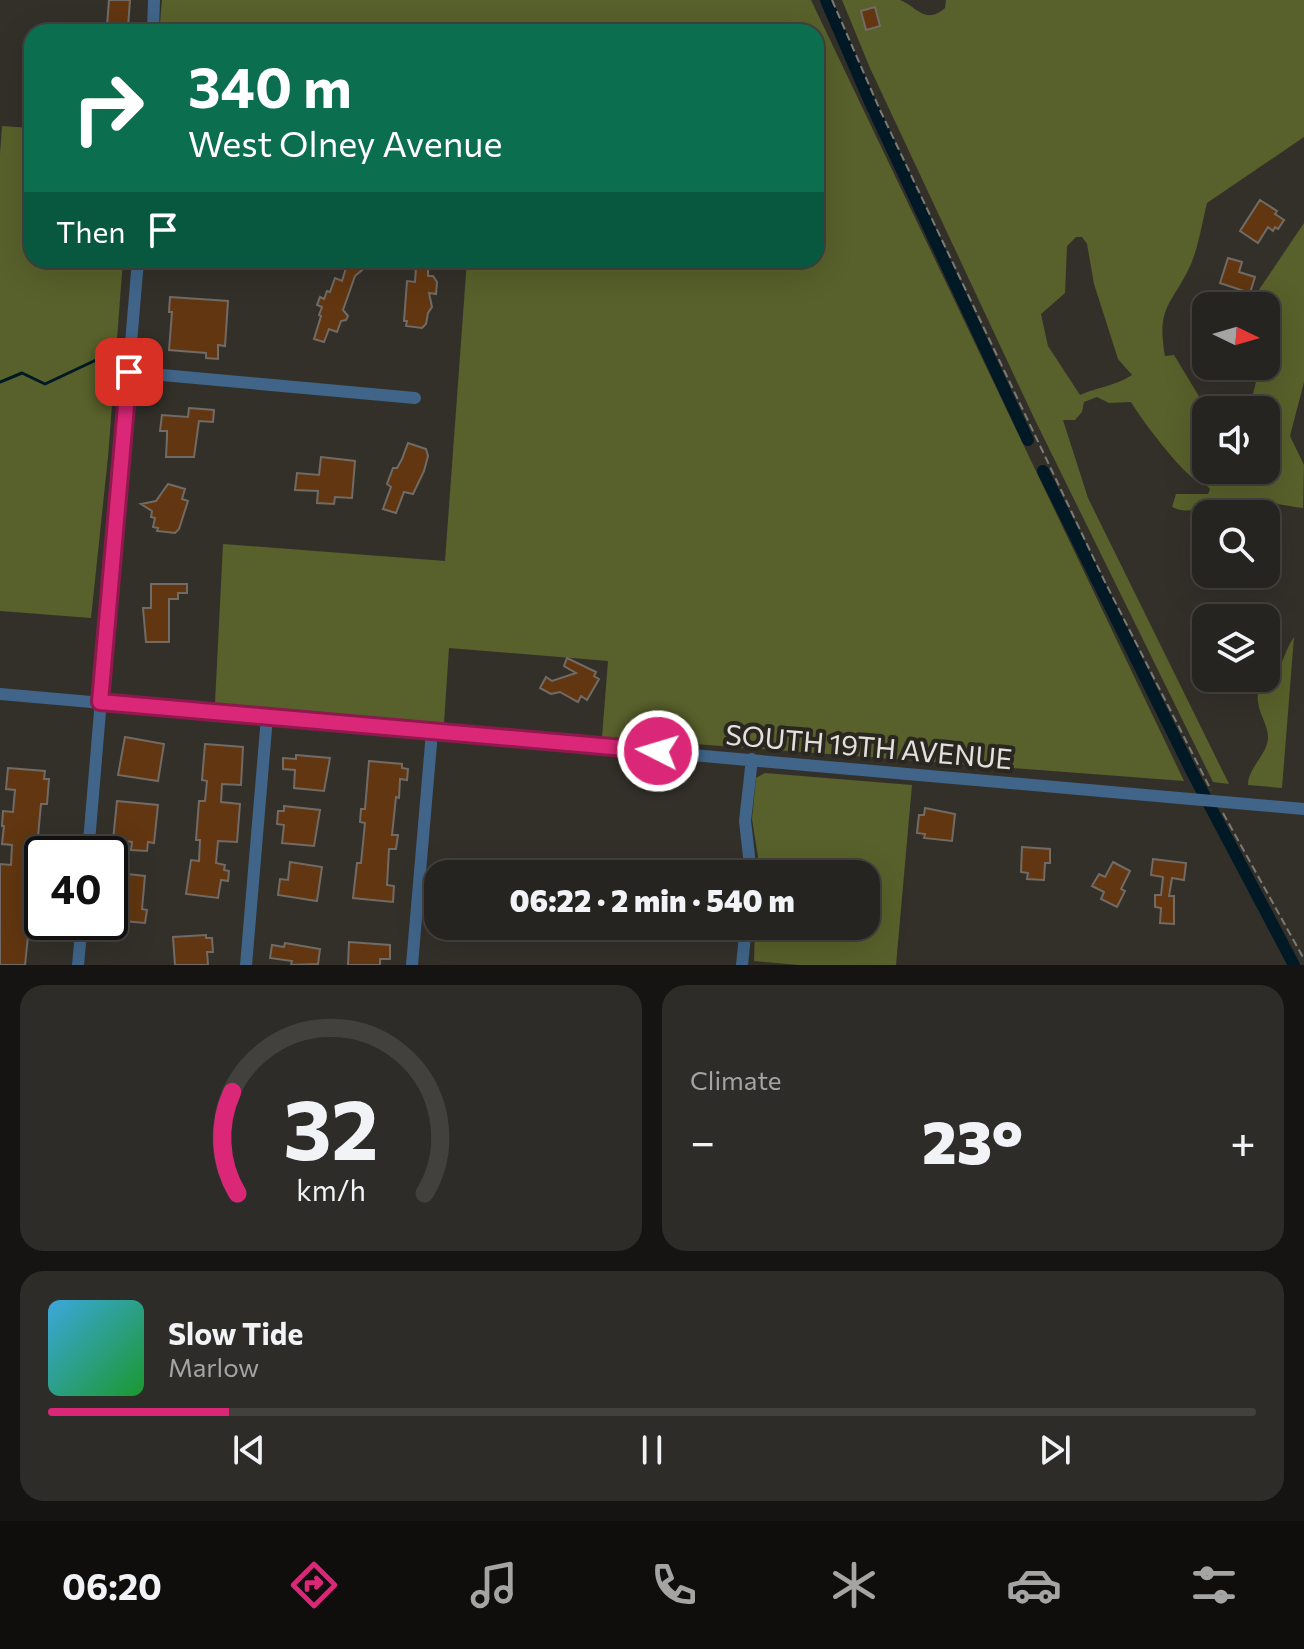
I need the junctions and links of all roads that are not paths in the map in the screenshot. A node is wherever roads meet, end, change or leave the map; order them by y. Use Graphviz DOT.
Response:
graph roads {
  1 [pos="154,0"];
  2 [pos="153,24"];
  3 [pos="137,268"];
  4 [pos="129,372"];
  5 [pos="415,398"];
  6 [pos="0,694"];
  7 [pos="100,702"];
  8 [pos="267,717"];
  9 [pos="432,732"];
  10 [pos="752,759"];
  11 [pos="1304,809"];
  12 [pos="89,836"];
  13 [pos="749,860"];
  14 [pos="80,940"];
  15 [pos="745,940"];
  16 [pos="78,965"];
  17 [pos="246,965"];
  18 [pos="412,965"];
  19 [pos="742,965"];
  1 -- 2 [label="street"];
  3 -- 4 [label="street"];
  4 -- 5 [label="street"];
  4 -- 7 [label="street"];
  6 -- 7 [label="street, SOUTH 19TH AVENUE"];
  7 -- 8 [label="street, SOUTH 19TH AVENUE"];
  7 -- 12 [label="street"];
  8 -- 9 [label="street, SOUTH 19TH AVENUE"];
  8 -- 17 [label="street"];
  9 -- 10 [label="street, SOUTH 19TH AVENUE"];
  9 -- 18 [label="street"];
  10 -- 11 [label="street, SOUTH 19TH AVENUE"];
  10 -- 13 [label="street"];
  14 -- 16 [label="street"];
  15 -- 19 [label="street"];
}
